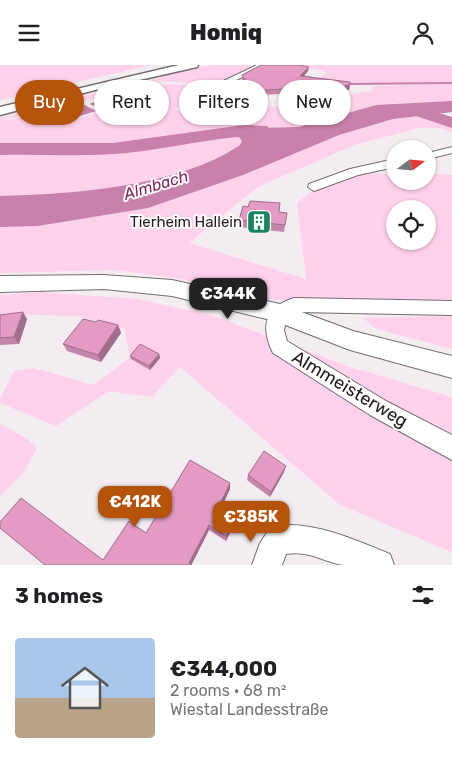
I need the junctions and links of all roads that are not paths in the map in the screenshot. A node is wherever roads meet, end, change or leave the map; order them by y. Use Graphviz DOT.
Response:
graph roads {
  1 [pos="170,65"];
  2 [pos="193,65"];
  3 [pos="259,66"];
  4 [pos="228,80"];
  5 [pos="0,105"];
  6 [pos="0,111"];
  7 [pos="452,151"];
  8 [pos="436,154"];
  9 [pos="386,165"];
  10 [pos="314,187"];
  11 [pos="0,284"];
  12 [pos="452,308"];
  13 [pos="280,313"];
  14 [pos="452,367"];
  15 [pos="452,448"];
  16 [pos="272,553"];
  17 [pos="379,565"];
  1 -- 5 [label="highway"];
  2 -- 6 [label="highway"];
  3 -- 4 [label="street"];
  7 -- 8 [label="street"];
  9 -- 10 [label="street"];
  11 -- 13 [label="main road"];
  12 -- 13 [label="street"];
  13 -- 14 [label="main road"];
  13 -- 15 [label="street, Almmeisterweg"];
  16 -- 17 [label="street"];
}
